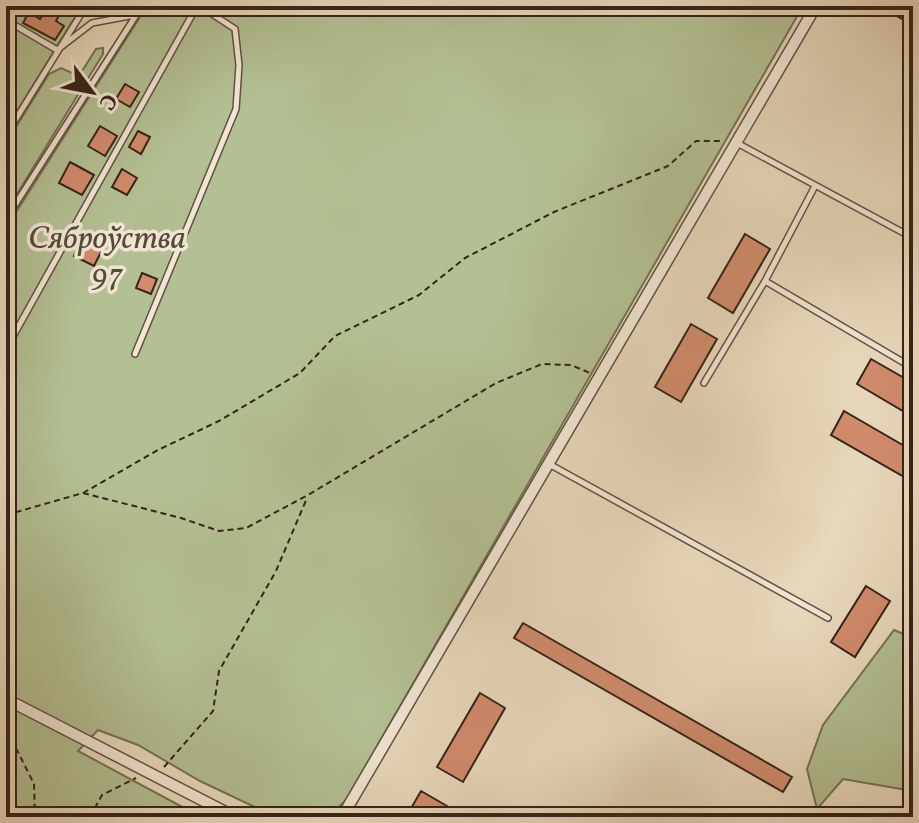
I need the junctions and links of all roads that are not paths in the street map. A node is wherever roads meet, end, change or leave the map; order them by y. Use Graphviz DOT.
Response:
graph roads {
  1 [pos="86,6"];
  2 [pos="142,6"];
  3 [pos="199,6"];
  4 [pos="816,6"];
  5 [pos="136,15"];
  6 [pos="6,20"];
  7 [pos="57,50"];
  8 [pos="9,123"];
  9 [pos="6,135"];
  10 [pos="730,141"];
  11 [pos="815,186"];
  12 [pos="6,219"];
  13 [pos="913,238"];
  14 [pos="765,281"];
  15 [pos="6,349"];
  16 [pos="135,354"];
  17 [pos="913,368"];
  18 [pos="704,383"];
  19 [pos="548,463"];
  20 [pos="828,618"];
  21 [pos="6,699"];
  22 [pos="235,817"];
  23 [pos="342,817"];
  1 -- 7 [label="lane"];
  2 -- 5 [label="lane"];
  3 -- 15 [label="lane"];
  3 -- 16 [label="lane"];
  4 -- 10 [label="street"];
  5 -- 7 [label="lane"];
  5 -- 12 [label="lane"];
  6 -- 7 [label="lane"];
  7 -- 8 [label="lane"];
  8 -- 9 [label="lane"];
  10 -- 11 [label="lane"];
  10 -- 19 [label="street"];
  11 -- 13 [label="lane"];
  11 -- 14 [label="lane"];
  14 -- 17 [label="lane"];
  14 -- 18 [label="lane"];
  19 -- 20 [label="lane"];
  19 -- 23 [label="street"];
  21 -- 22 [label="street"];
}
